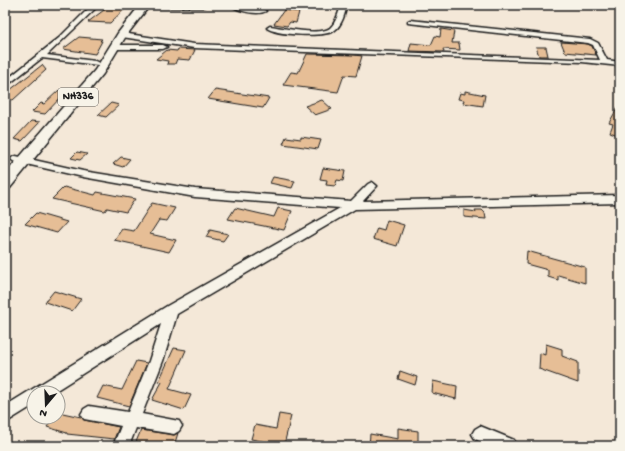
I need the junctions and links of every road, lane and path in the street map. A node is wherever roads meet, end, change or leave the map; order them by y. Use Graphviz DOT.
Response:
graph roads {
  1 [pos="96,5"];
  2 [pos="138,5"];
  3 [pos="145,5"];
  4 [pos="203,5"];
  5 [pos="234,5"];
  6 [pos="344,5"];
  7 [pos="263,11"];
  8 [pos="410,22"];
  9 [pos="270,28"];
  10 [pos="122,35"];
  11 [pos="194,46"];
  12 [pos="114,48"];
  13 [pos="42,56"];
  14 [pos="604,61"];
  15 [pos="96,63"];
  16 [pos="620,64"];
  17 [pos="5,85"];
  18 [pos="21,159"];
  19 [pos="5,171"];
  20 [pos="5,184"];
  21 [pos="372,186"];
  22 [pos="620,199"];
  23 [pos="354,205"];
  24 [pos="172,310"];
  25 [pos="52,385"];
  26 [pos="26,401"];
  27 [pos="89,414"];
  28 [pos="5,415"];
  29 [pos="131,421"];
  30 [pos="174,426"];
  31 [pos="480,434"];
  32 [pos="121,446"];
  33 [pos="508,446"];
  1 -- 13 [label="street"];
  2 -- 15 [label="highway, NH336"];
  3 -- 4 [label="street"];
  3 -- 10 [label="highway, NH336"];
  5 -- 7 [label="street"];
  6 -- 9 [label="street"];
  8 -- 14 [label="street"];
  10 -- 11 [label="street"];
  10 -- 12 [label="highway, NH336"];
  11 -- 12 [label="street"];
  11 -- 14 [label="street"];
  12 -- 18 [label="highway, NH336"];
  13 -- 15 [label="street"];
  13 -- 17 [label="street"];
  14 -- 16 [label="street"];
  15 -- 18 [label="highway, NH336"];
  18 -- 19 [label="highway, NH336"];
  18 -- 20 [label="highway, NH336"];
  18 -- 23 [label="street"];
  21 -- 23 [label="street"];
  22 -- 23 [label="street"];
  23 -- 24 [label="street"];
  24 -- 25 [label="street"];
  24 -- 29 [label="street"];
  26 -- 28 [label="street"];
  27 -- 29 [label="street"];
  29 -- 30 [label="street"];
  29 -- 32 [label="street"];
  31 -- 33 [label="street"];
}
